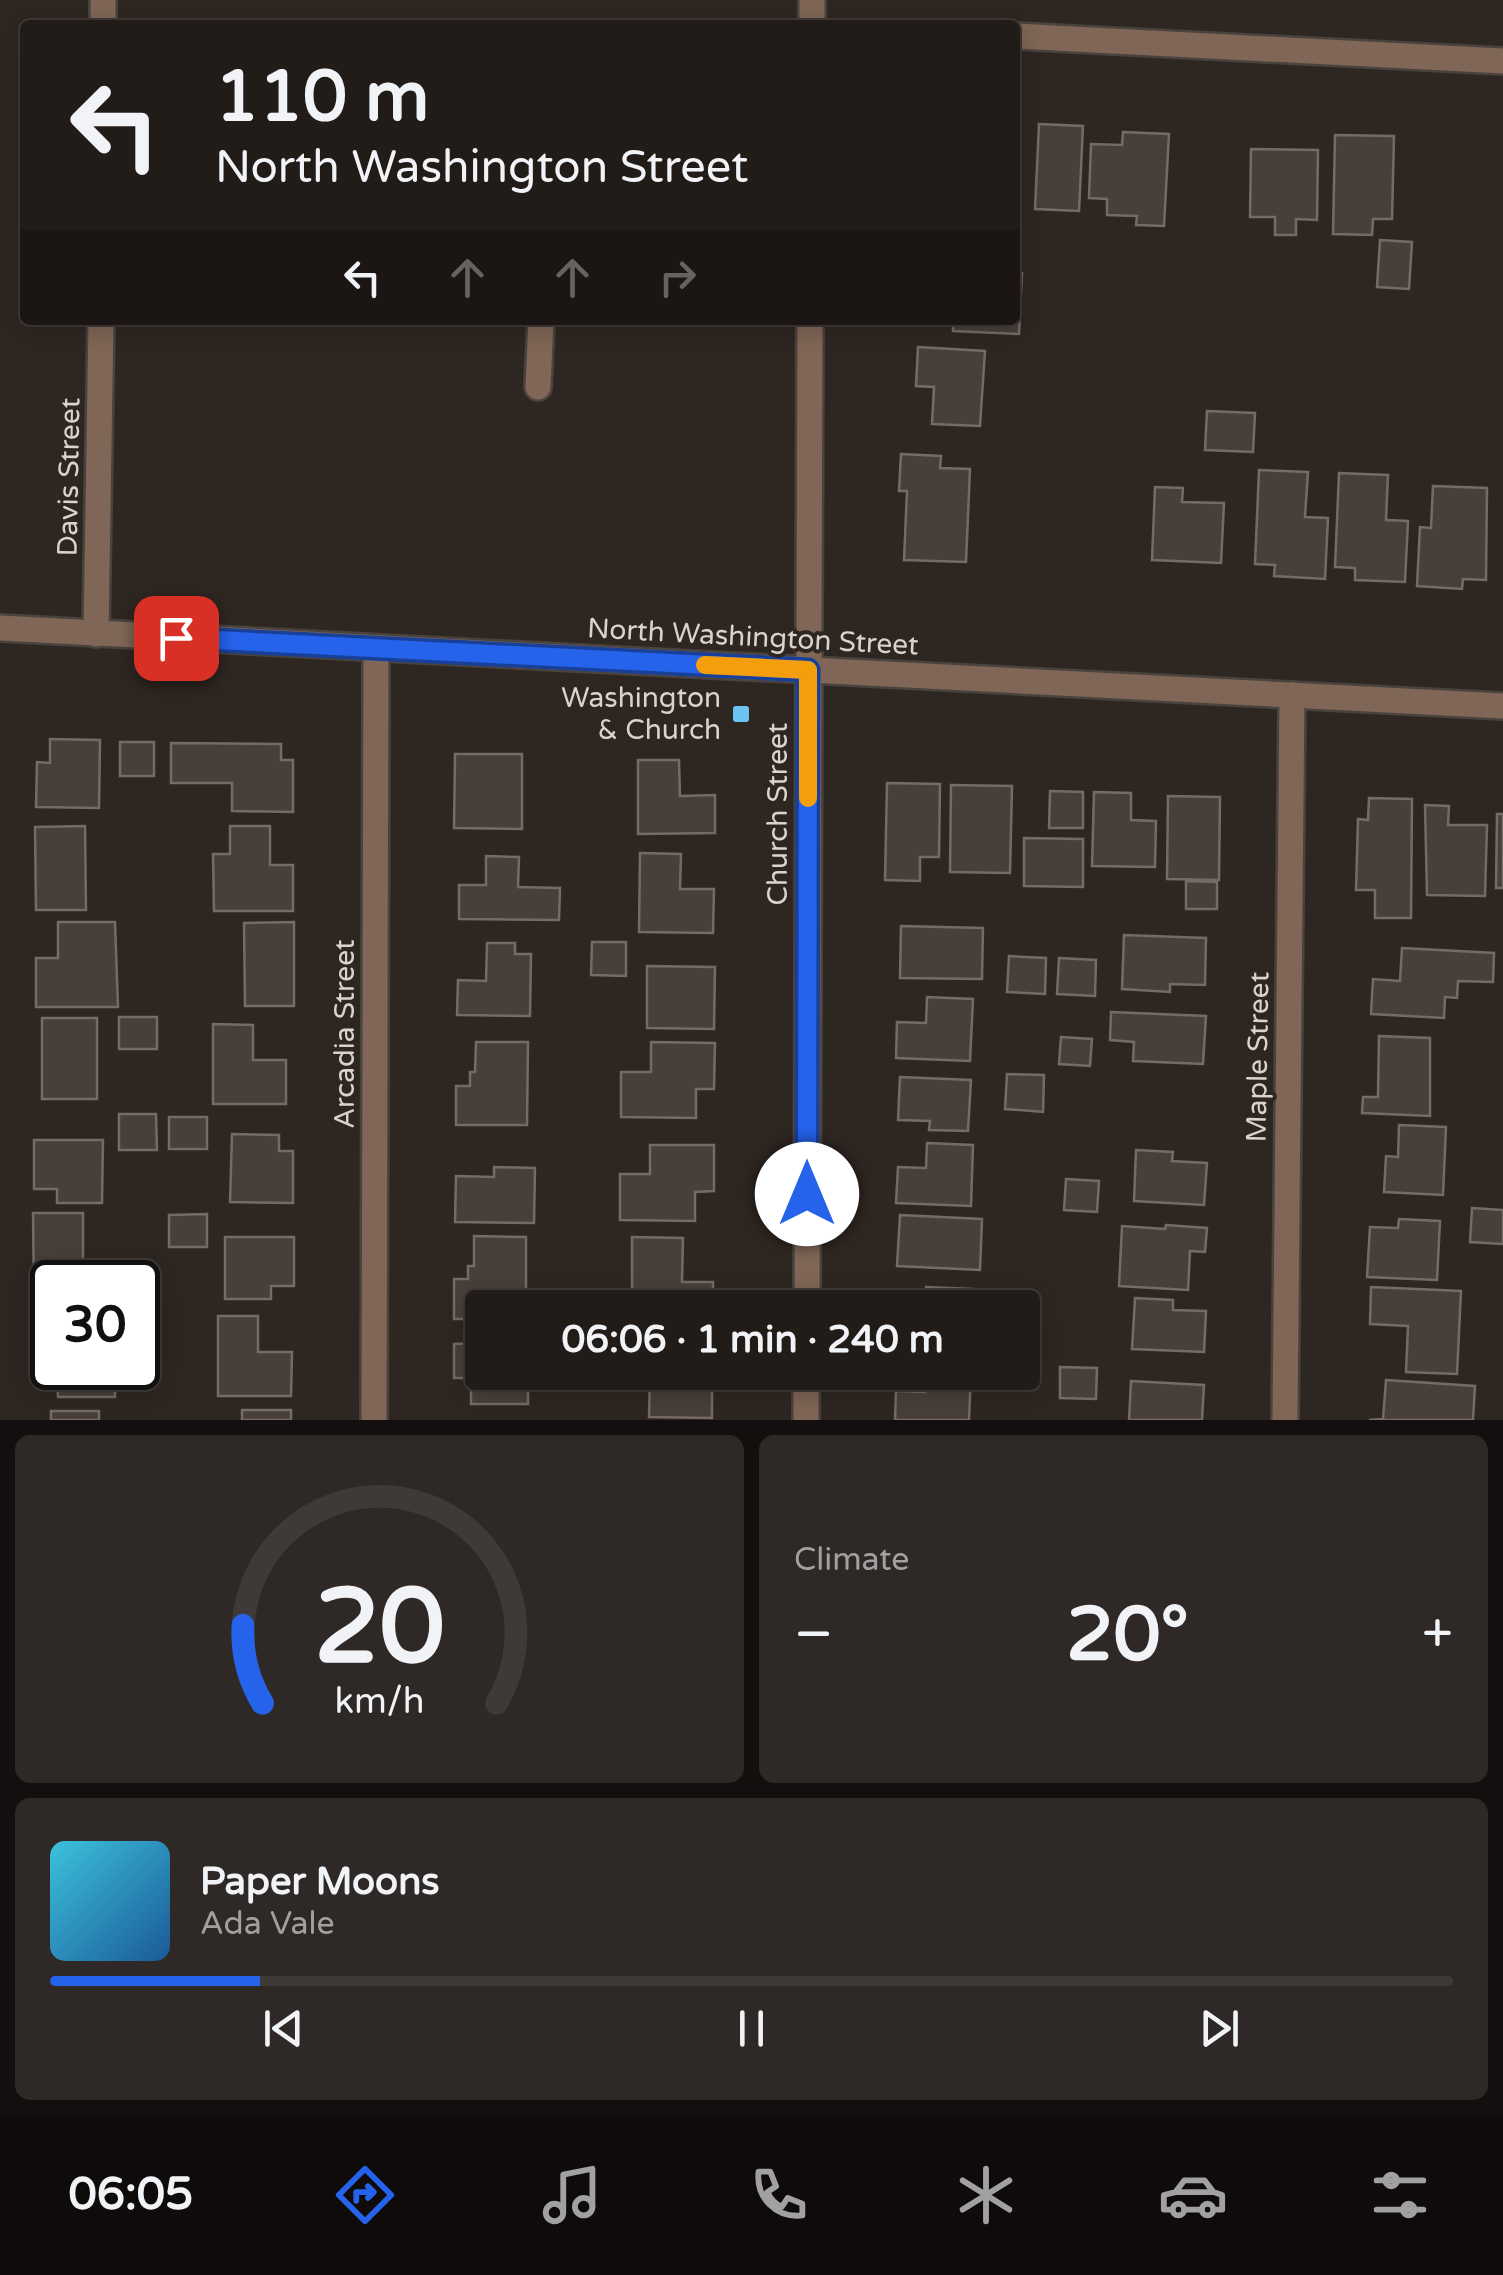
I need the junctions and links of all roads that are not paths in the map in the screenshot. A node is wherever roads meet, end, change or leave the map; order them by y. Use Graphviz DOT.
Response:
graph roads {
  1 [pos="1020,36"];
  2 [pos="1503,61"];
  3 [pos="100,325"];
  4 [pos="541,325"];
  5 [pos="810,325"];
  6 [pos="538,387"];
  7 [pos="0,628"];
  8 [pos="96,634"];
  9 [pos="376,648"];
  10 [pos="808,670"];
  11 [pos="1292,695"];
  12 [pos="1503,706"];
  13 [pos="807,1290"];
  14 [pos="806,1390"];
  15 [pos="374,1420"];
  16 [pos="806,1420"];
  17 [pos="1285,1420"];
  1 -- 2 [label="street"];
  3 -- 8 [label="street, Davis Street"];
  4 -- 6 [label="street"];
  5 -- 10 [label="street, Church Street"];
  7 -- 8 [label="street, North Washington Street"];
  8 -- 9 [label="street, North Washington Street"];
  9 -- 10 [label="street, North Washington Street"];
  9 -- 15 [label="street, Arcadia Street"];
  10 -- 11 [label="street, North Washington Street"];
  10 -- 13 [label="street, Church Street"];
  11 -- 12 [label="street, North Washington Street"];
  11 -- 17 [label="street, Maple Street"];
  14 -- 16 [label="street"];
}
